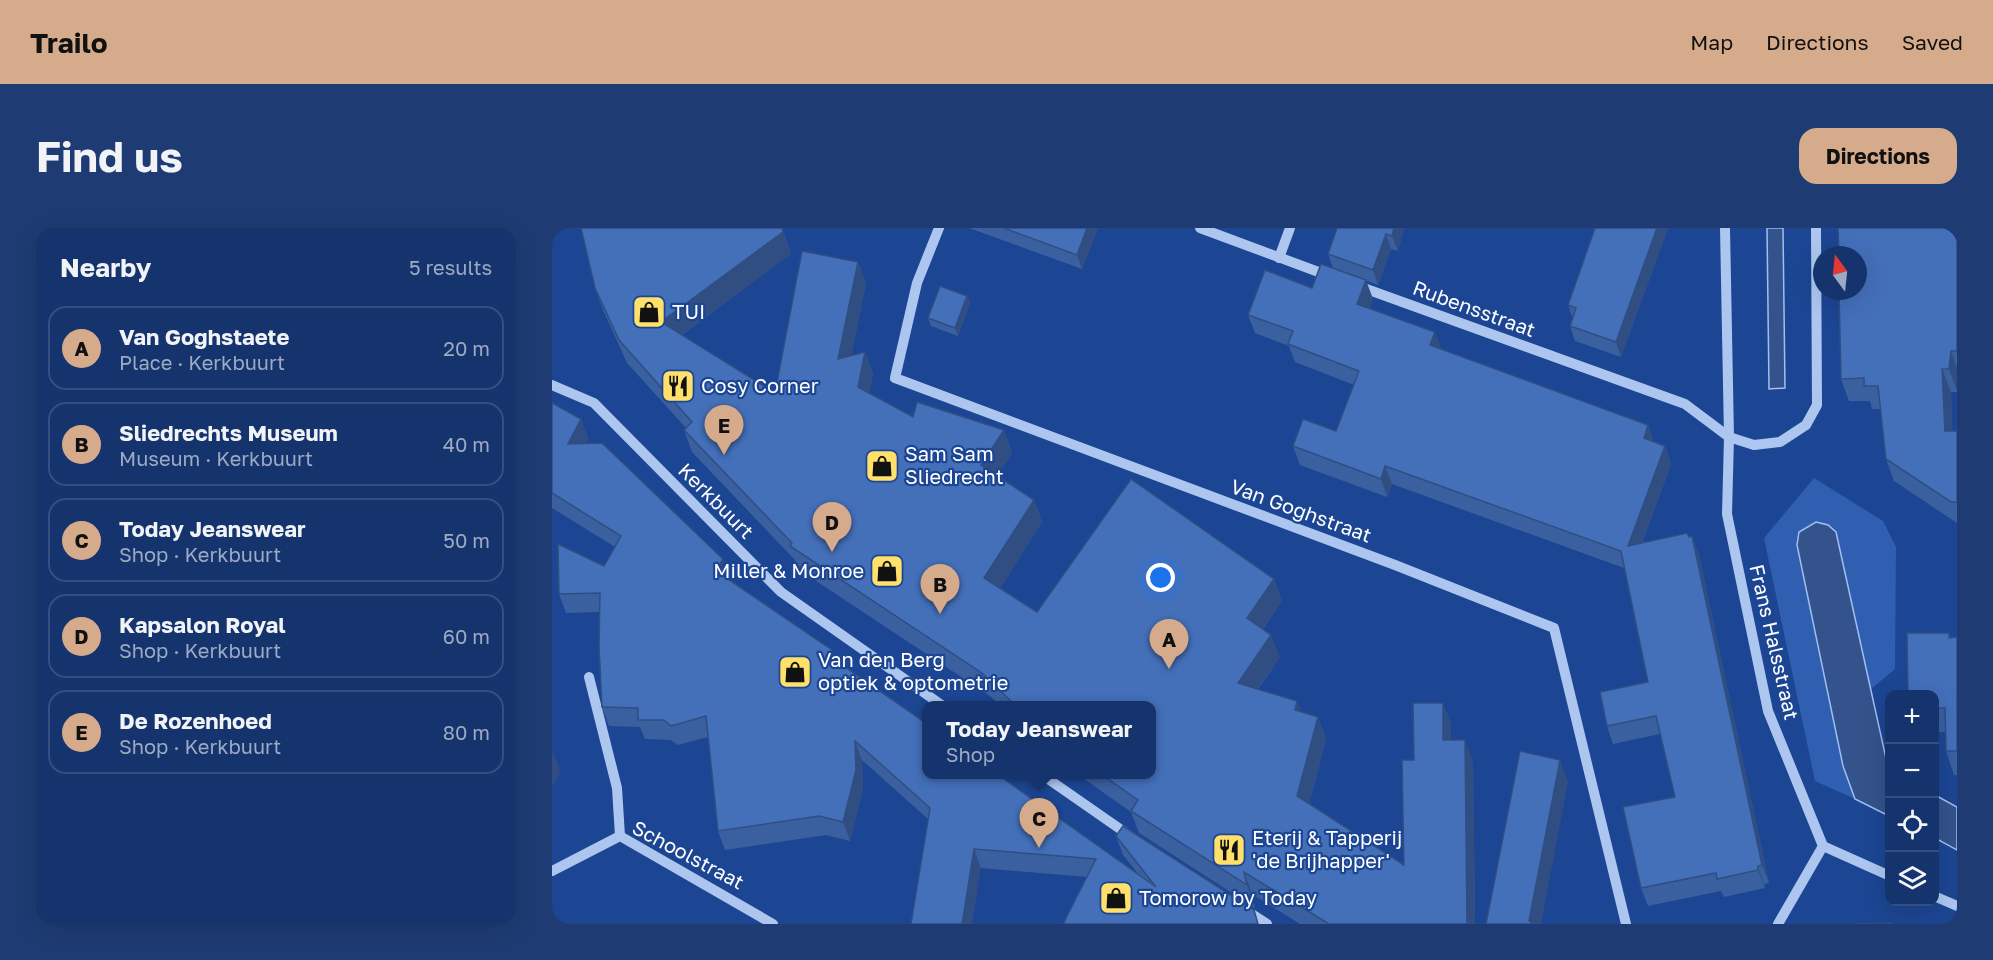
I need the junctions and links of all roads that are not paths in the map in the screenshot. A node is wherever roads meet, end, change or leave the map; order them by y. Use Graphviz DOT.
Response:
graph roads {
  1 [pos="939,228"];
  2 [pos="1200,228"];
  3 [pos="1290,228"];
  4 [pos="1725,228"];
  5 [pos="1816,228"];
  6 [pos="1279,258"];
  7 [pos="552,385"];
  8 [pos="1729,437"];
  9 [pos="589,677"];
  10 [pos="937,701"];
  11 [pos="1048,779"];
  12 [pos="620,836"];
  13 [pos="1823,846"];
  14 [pos="1148,847"];
  15 [pos="552,871"];
  16 [pos="1885,874"];
  17 [pos="1939,898"];
  18 [pos="1237,905"];
  19 [pos="1957,906"];
  20 [pos="773,924"];
  21 [pos="1266,924"];
  22 [pos="1626,924"];
  23 [pos="1778,924"];
  1 -- 22 [label="street, Van Goghstraat"];
  2 -- 6 [label="street, Rubensstraat"];
  3 -- 6 [label="street"];
  4 -- 8 [label="street, Frans Halsstraat"];
  5 -- 8 [label="street"];
  6 -- 8 [label="street, Rubensstraat"];
  7 -- 10 [label="street, Kerkbuurt"];
  8 -- 13 [label="street, Frans Halsstraat"];
  9 -- 12 [label="street"];
  11 -- 14 [label="street"];
  12 -- 15 [label="street, Schoolstraat"];
  12 -- 20 [label="street, Schoolstraat"];
  13 -- 16 [label="street"];
  13 -- 23 [label="street"];
  17 -- 19 [label="street"];
  18 -- 21 [label="street"];
}
